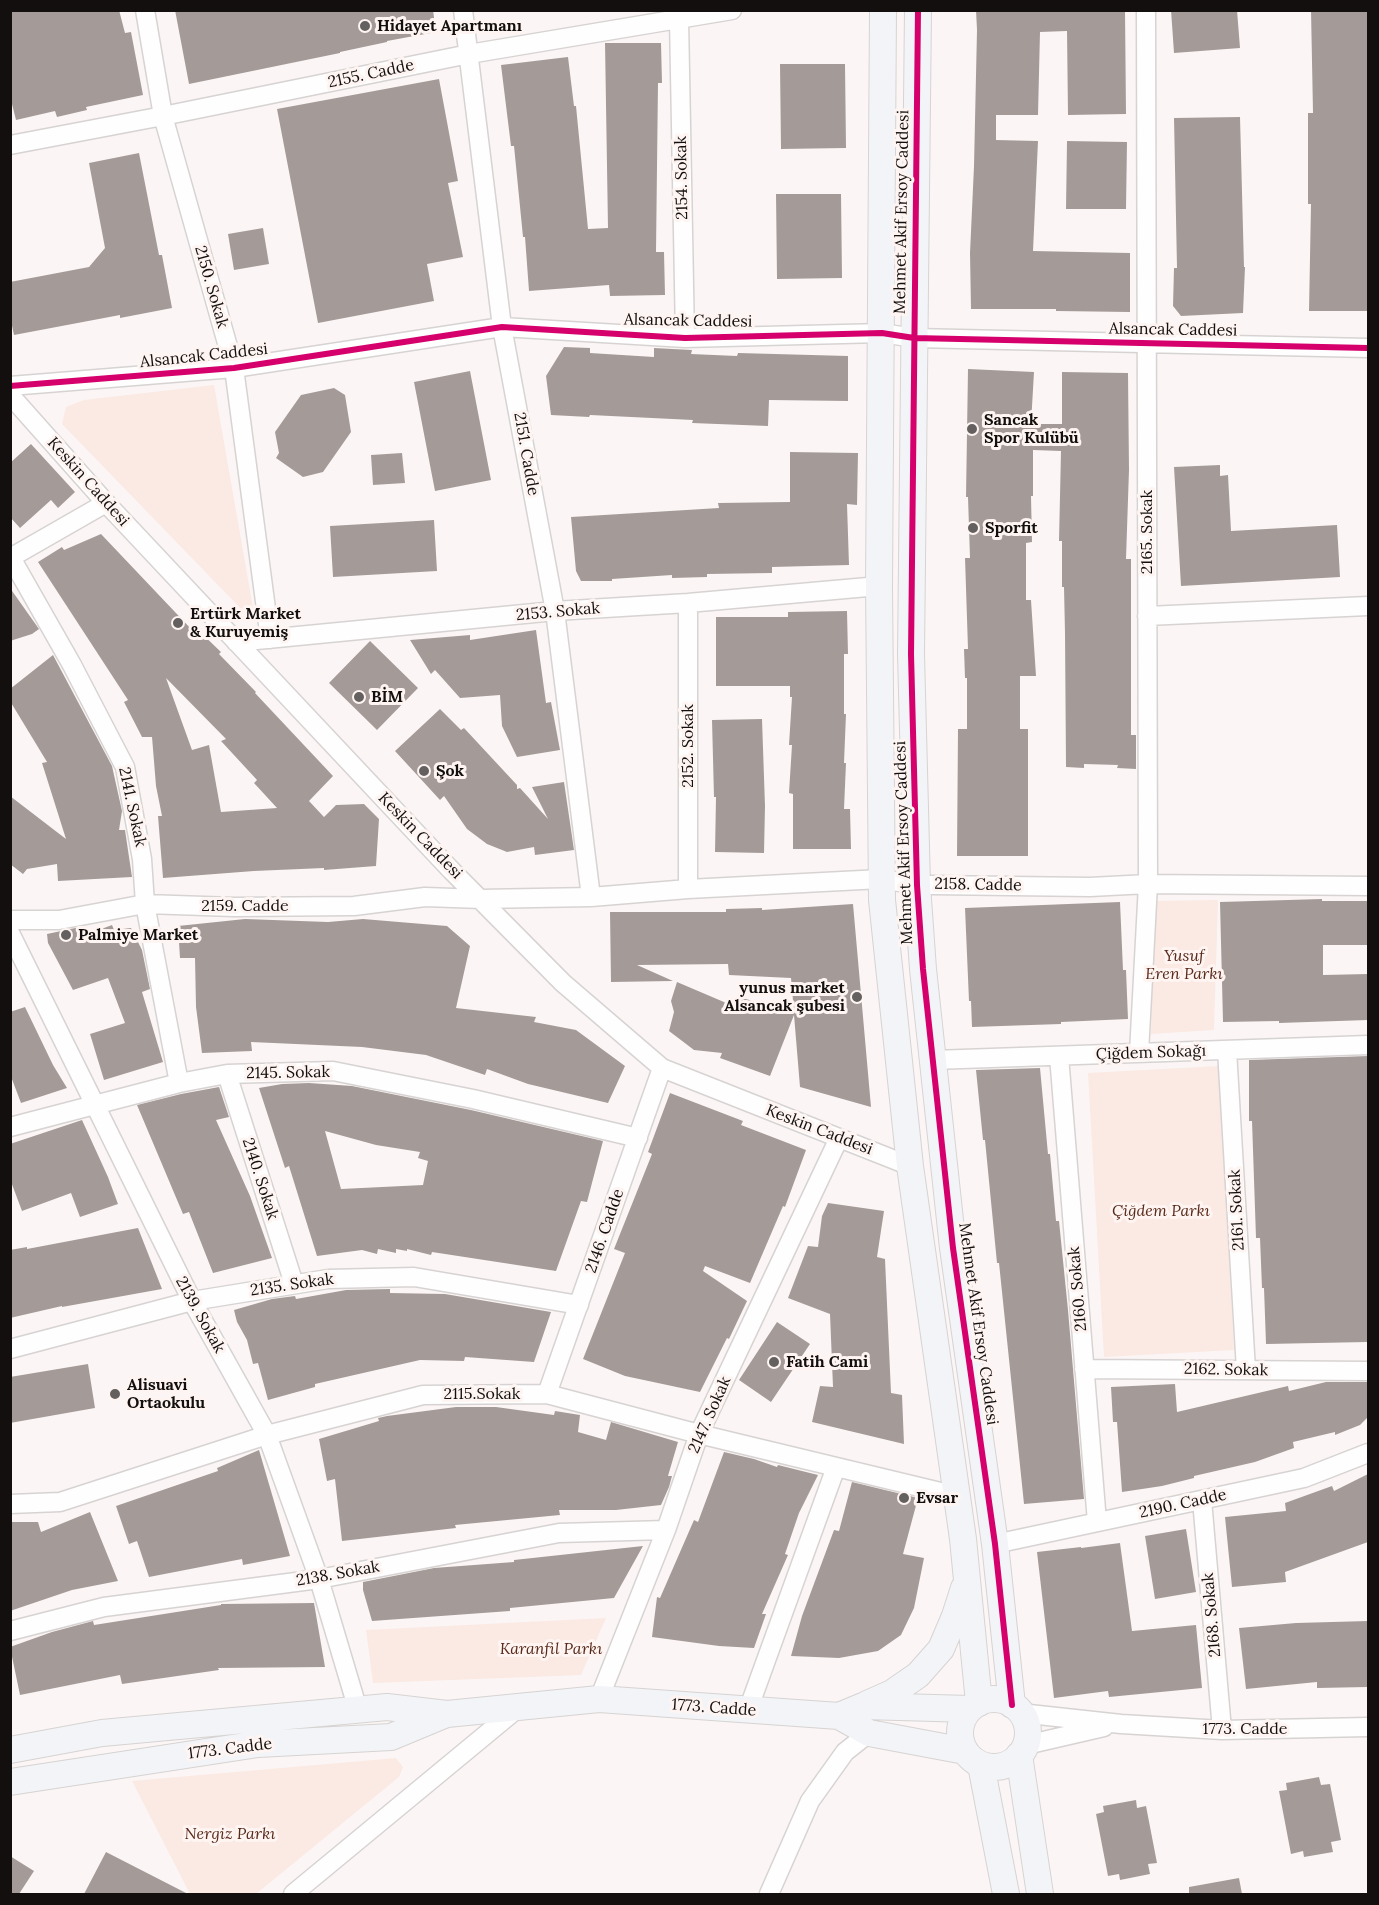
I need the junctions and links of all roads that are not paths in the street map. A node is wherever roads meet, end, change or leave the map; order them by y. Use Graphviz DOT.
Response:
graph roads {
  1 [pos="145,10"];
  2 [pos="463,10"];
  3 [pos="732,10"];
  4 [pos="883,10"];
  5 [pos="918,10"];
  6 [pos="1146,10"];
  7 [pos="679,19"];
  8 [pos="469,54"];
  9 [pos="163,116"];
  10 [pos="10,145"];
  11 [pos="502,327"];
  12 [pos="882,333"];
  13 [pos="685,338"];
  14 [pos="914,338"];
  15 [pos="1147,343"];
  16 [pos="1368,348"];
  17 [pos="234,368"];
  18 [pos="10,386"];
  19 [pos="10,395"];
  20 [pos="106,503"];
  21 [pos="11,557"];
  22 [pos="879,586"];
  23 [pos="688,603"];
  24 [pos="1368,606"];
  25 [pos="555,611"];
  26 [pos="1147,616"];
  27 [pos="270,639"];
  28 [pos="236,642"];
  29 [pos="882,879"];
  30 [pos="1148,884"];
  31 [pos="917,885"];
  32 [pos="1368,886"];
  33 [pos="688,889"];
  34 [pos="591,897"];
  35 [pos="481,899"];
  36 [pos="145,904"];
  37 [pos="10,920"];
  38 [pos="10,933"];
  39 [pos="1368,1045"];
  40 [pos="1227,1050"];
  41 [pos="1139,1053"];
  42 [pos="1059,1056"];
  43 [pos="933,1060"];
  44 [pos="662,1068"];
  45 [pos="227,1074"];
  46 [pos="179,1083"];
  47 [pos="93,1104"];
  48 [pos="10,1127"];
  49 [pos="638,1138"];
  50 [pos="839,1138"];
  51 [pos="910,1166"];
  52 [pos="294,1284"];
  53 [pos="192,1301"];
  54 [pos="579,1305"];
  55 [pos="10,1349"];
  56 [pos="1084,1369"];
  57 [pos="1246,1370"];
  58 [pos="1368,1371"];
  59 [pos="547,1394"];
  60 [pos="699,1434"];
  61 [pos="267,1435"];
  62 [pos="1368,1453"];
  63 [pos="836,1467"];
  64 [pos="957,1496"];
  65 [pos="1202,1500"];
  66 [pos="10,1504"];
  67 [pos="1097,1522"];
  68 [pos="666,1530"];
  69 [pos="995,1544"];
  70 [pos="319,1579"];
  71 [pos="967,1580"];
  72 [pos="10,1631"];
  73 [pos="599,1699"];
  74 [pos="863,1706"];
  75 [pos="974,1706"];
  76 [pos="518,1708"];
  77 [pos="1016,1709"];
  78 [pos="358,1710"];
  79 [pos="748,1710"];
  80 [pos="447,1714"];
  81 [pos="839,1716"];
  82 [pos="1121,1724"];
  83 [pos="1368,1727"];
  84 [pos="1222,1730"];
  85 [pos="869,1733"];
  86 [pos="10,1750"];
  87 [pos="1022,1750"];
  88 [pos="973,1758"];
  89 [pos="10,1782"];
  90 [pos="293,1894"];
  91 [pos="769,1894"];
  92 [pos="1006,1894"];
  93 [pos="1040,1894"];
  1 -- 9 [label="street, 2150. Sokak"];
  2 -- 8 [label="street, 2151. Cadde"];
  3 -- 7 [label="street, 2155. Cadde"];
  4 -- 12 [label="street, Mehmet Akif Ersoy Caddesi"];
  5 -- 14 [label="street, Mehmet Akif Ersoy Caddesi"];
  6 -- 15 [label="street, 2165. Sokak"];
  7 -- 8 [label="street, 2155. Cadde"];
  7 -- 13 [label="street, 2154. Sokak"];
  8 -- 9 [label="street, 2155. Cadde"];
  8 -- 11 [label="street, 2151. Cadde"];
  9 -- 10 [label="street, 2155. Cadde"];
  9 -- 17 [label="street, 2150. Sokak"];
  11 -- 13 [label="street, Alsancak Caddesi"];
  11 -- 17 [label="street, Alsancak Caddesi"];
  11 -- 25 [label="street, 2151. Cadde"];
  12 -- 13 [label="street, Alsancak Caddesi"];
  12 -- 14 [label="street, Alsancak Caddesi"];
  12 -- 22 [label="street, Mehmet Akif Ersoy Caddesi"];
  14 -- 15 [label="street, Alsancak Caddesi"];
  14 -- 31 [label="street, Mehmet Akif Ersoy Caddesi"];
  15 -- 16 [label="street, Alsancak Caddesi"];
  15 -- 26 [label="street, 2165. Sokak"];
  17 -- 18 [label="street, Alsancak Caddesi"];
  17 -- 27 [label="street, 2150. Sokak"];
  19 -- 20 [label="street, Keskin Caddesi"];
  20 -- 21 [label="street"];
  20 -- 28 [label="street, Keskin Caddesi"];
  21 -- 36 [label="street, 2141. Sokak"];
  22 -- 23 [label="street, 2153. Sokak"];
  22 -- 29 [label="street, Mehmet Akif Ersoy Caddesi"];
  23 -- 25 [label="street, 2153. Sokak"];
  23 -- 33 [label="street, 2152. Sokak"];
  24 -- 26 [label="street"];
  25 -- 27 [label="street, 2153. Sokak"];
  25 -- 34 [label="street, 2151. Cadde"];
  26 -- 30 [label="street, 2165. Sokak"];
  27 -- 28 [label="street, 2153. Sokak"];
  28 -- 35 [label="street, Keskin Caddesi"];
  29 -- 31 [label="street, 2158. Cadde"];
  29 -- 33 [label="street, 2158. Cadde"];
  29 -- 51 [label="street, Mehmet Akif Ersoy Caddesi"];
  30 -- 31 [label="street, 2158. Cadde"];
  30 -- 32 [label="street, 2158. Cadde"];
  30 -- 41 [label="street, 2165. Sokak"];
  31 -- 43 [label="street, Mehmet Akif Ersoy Caddesi"];
  33 -- 34 [label="street, 2158. Cadde"];
  34 -- 35 [label="street, 2158. Cadde"];
  35 -- 36 [label="street, 2159. Cadde"];
  35 -- 44 [label="street, Keskin Caddesi"];
  36 -- 37 [label="street, 2159. Cadde"];
  36 -- 46 [label="street, 2141. Sokak"];
  38 -- 47 [label="street, 2139. Sokak"];
  39 -- 40 [label="street, Çiğdem Sokağı"];
  40 -- 41 [label="street, Çiğdem Sokağı"];
  40 -- 57 [label="street, 2161. Sokak"];
  41 -- 42 [label="street, Çiğdem Sokağı"];
  42 -- 43 [label="street, Çiğdem Sokağı"];
  42 -- 56 [label="street, 2160. Sokak"];
  43 -- 69 [label="street, Mehmet Akif Ersoy Caddesi"];
  44 -- 49 [label="street, 2146. Cadde"];
  44 -- 50 [label="street, Keskin Caddesi"];
  45 -- 46 [label="street, 2145. Sokak"];
  45 -- 49 [label="street, 2145. Sokak"];
  45 -- 52 [label="street, 2140. Sokak"];
  46 -- 47 [label="street, 2145. Sokak"];
  47 -- 48 [label="street, 2145. Sokak"];
  47 -- 53 [label="street, 2139. Sokak"];
  49 -- 54 [label="street, 2146. Cadde"];
  50 -- 51 [label="street, Keskin Caddesi"];
  50 -- 60 [label="street, 2147. Sokak"];
  51 -- 64 [label="street, Mehmet Akif Ersoy Caddesi"];
  52 -- 53 [label="street, 2135. Sokak"];
  52 -- 54 [label="street, 2135. Sokak"];
  53 -- 55 [label="street, 2135. Sokak"];
  53 -- 61 [label="street, 2139. Sokak"];
  54 -- 59 [label="street, 2146. Cadde"];
  56 -- 57 [label="street, 2162. Sokak"];
  56 -- 67 [label="street, 2160. Sokak"];
  57 -- 58 [label="street, 2162. Sokak"];
  59 -- 60 [label="street, 2115.Sokak"];
  59 -- 61 [label="street, 2115.Sokak"];
  60 -- 63 [label="street, 2115.Sokak"];
  60 -- 68 [label="street, 2147. Sokak"];
  61 -- 66 [label="street, 2115.Sokak"];
  61 -- 70 [label="street, 2139. Sokak"];
  62 -- 65 [label="street, 2190. Cadde"];
  63 -- 64 [label="street, 2115.Sokak"];
  63 -- 79 [label="street"];
  64 -- 71 [label="street, Mehmet Akif Ersoy Caddesi"];
  65 -- 67 [label="street, 2190. Cadde"];
  65 -- 84 [label="street, 2168. Sokak"];
  67 -- 69 [label="street, 2190. Cadde"];
  68 -- 70 [label="street, 2138. Sokak"];
  68 -- 73 [label="street, 2147. Sokak"];
  69 -- 77 [label="street, Mehmet Akif Ersoy Caddesi"];
  70 -- 72 [label="street, 2138. Sokak"];
  70 -- 78 [label="street, 2139. Sokak"];
  71 -- 74 [label="street"];
  71 -- 75 [label="street, Mehmet Akif Ersoy Caddesi"];
  73 -- 76 [label="street, 1773. Cadde"];
  73 -- 79 [label="street, 1773. Cadde"];
  74 -- 75 [label="street, 1773. Cadde"];
  74 -- 81 [label="street, 1773. Cadde"];
  75 -- 77 [label="street"];
  75 -- 88 [label="street"];
  76 -- 80 [label="street, 1773. Cadde"];
  76 -- 90 [label="street"];
  77 -- 82 [label="street"];
  77 -- 87 [label="street"];
  78 -- 80 [label="street, 1773. Cadde"];
  78 -- 86 [label="street, 1773. Cadde"];
  79 -- 81 [label="street, 1773. Cadde"];
  80 -- 89 [label="street, 1773. Cadde"];
  81 -- 85 [label="street, 1773. Cadde"];
  82 -- 84 [label="street, 1773. Cadde"];
  82 -- 87 [label="street"];
  83 -- 84 [label="street, 1773. Cadde"];
  85 -- 88 [label="street, 1773. Cadde"];
  85 -- 91 [label="street"];
  87 -- 88 [label="street"];
  87 -- 93 [label="street"];
  88 -- 92 [label="street"];
}
